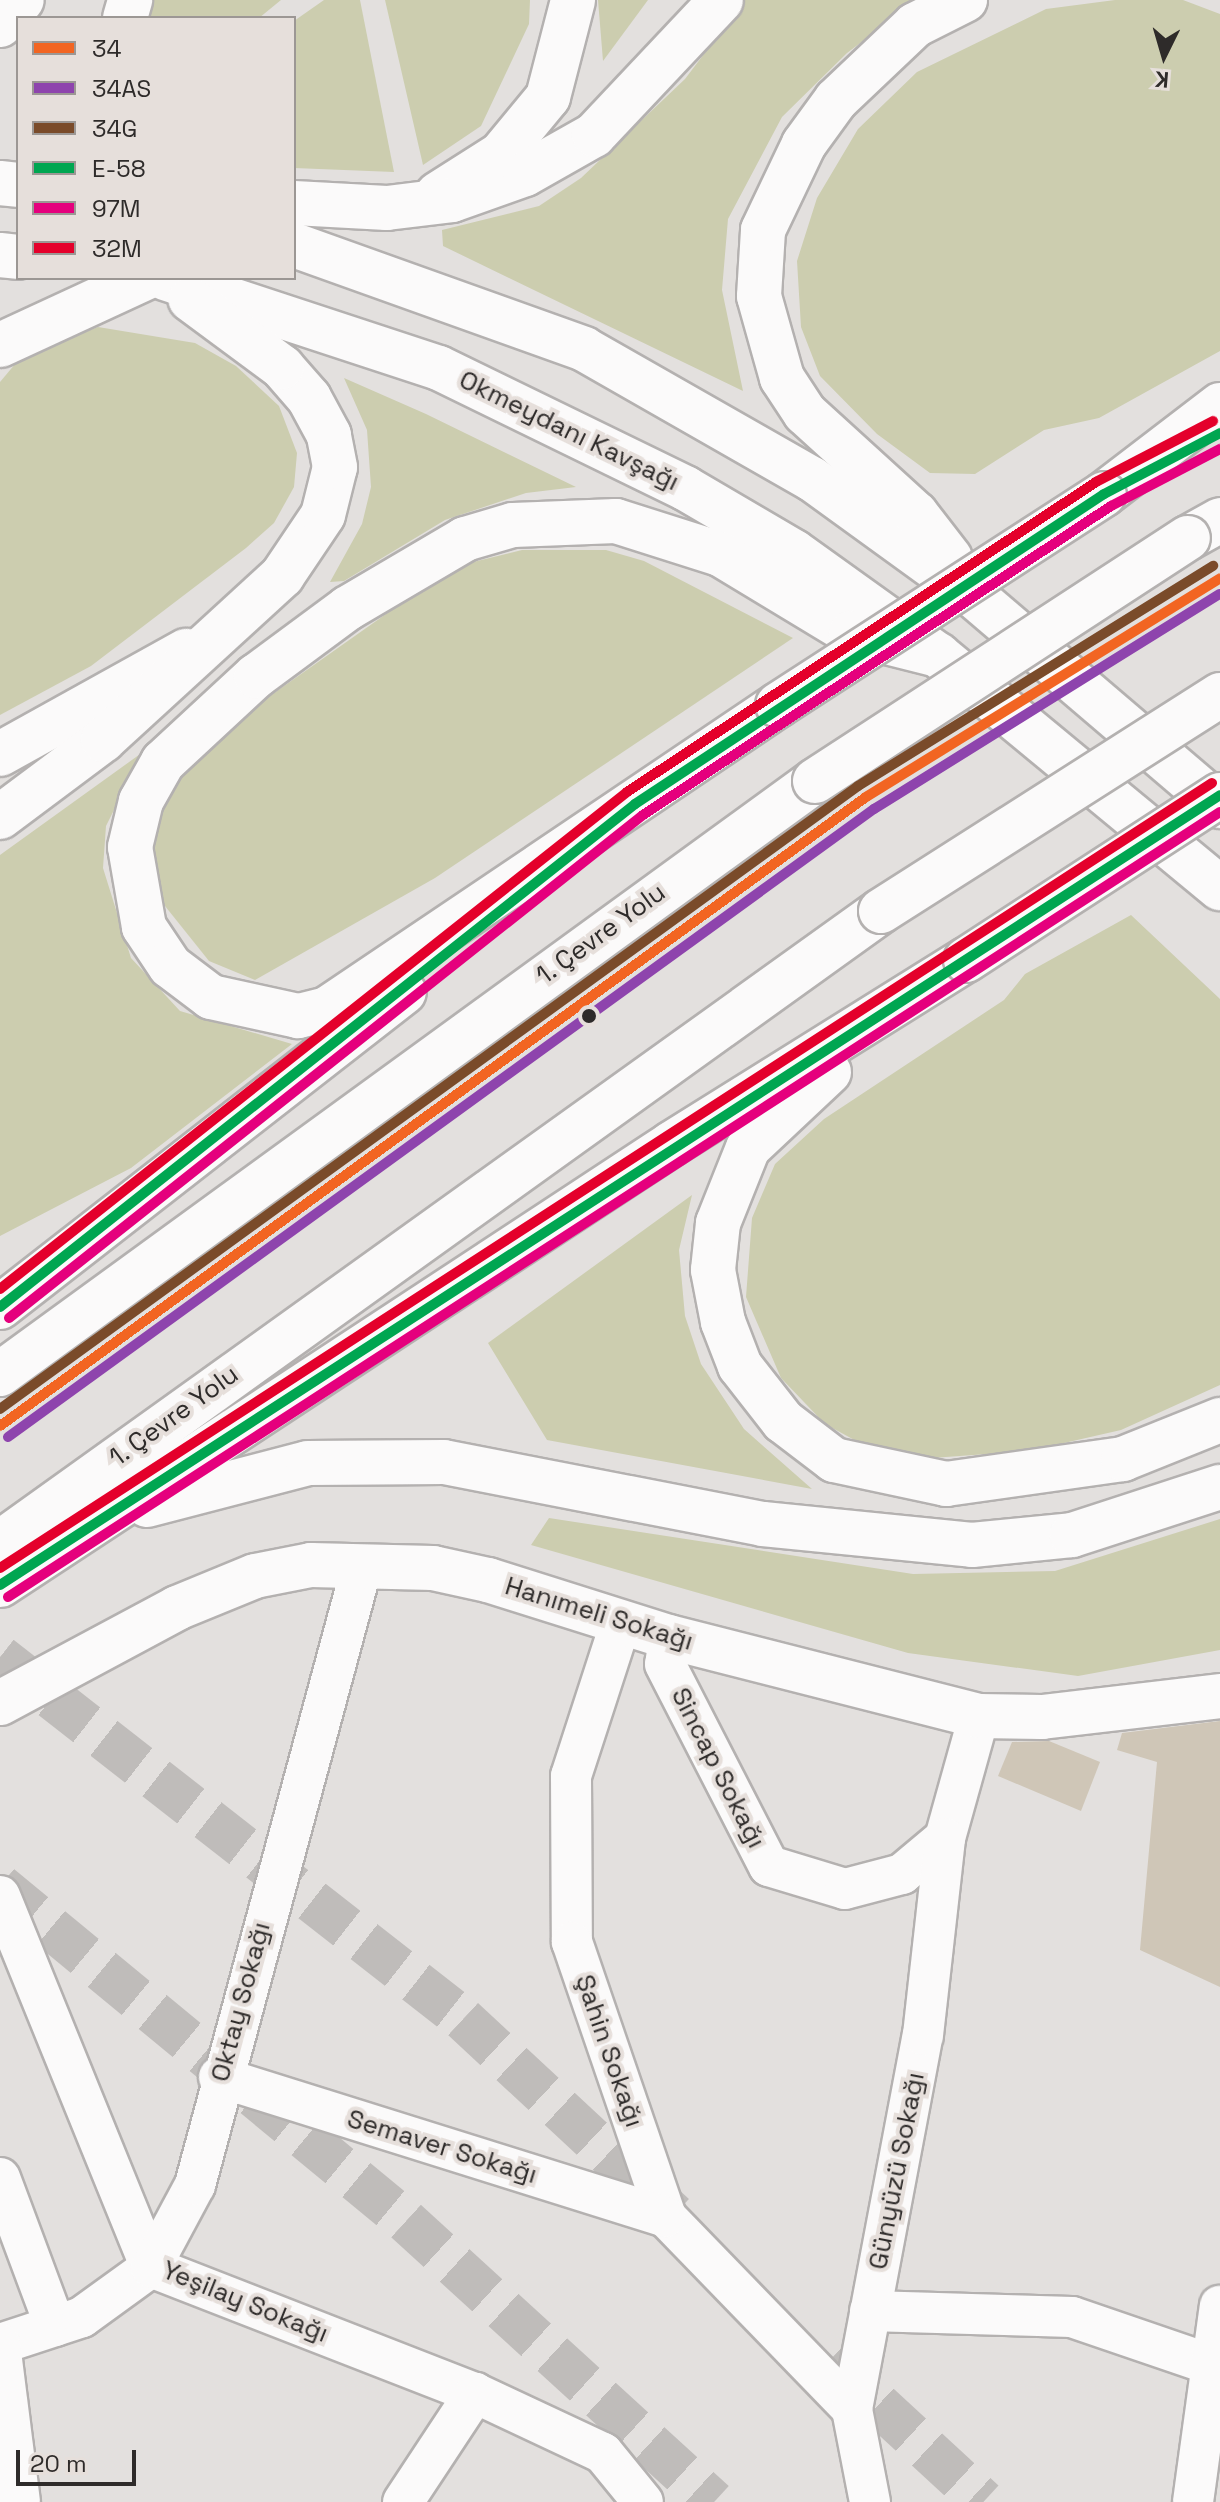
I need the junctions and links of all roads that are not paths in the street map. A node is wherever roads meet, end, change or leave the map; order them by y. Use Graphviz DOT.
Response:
graph roads {
  1 [pos="22,0"];
  2 [pos="573,0"];
  3 [pos="721,0"];
  4 [pos="965,0"];
  5 [pos="0,25"];
  6 [pos="296,203"];
  7 [pos="420,203"];
  8 [pos="296,246"];
  9 [pos="141,280"];
  10 [pos="165,280"];
  11 [pos="168,280"];
  12 [pos="0,345"];
  13 [pos="1220,405"];
  14 [pos="1220,433"];
  15 [pos="1104,494"];
  16 [pos="1204,529"];
  17 [pos="975,597"];
  18 [pos="219,631"];
  19 [pos="938,655"];
  20 [pos="1220,695"];
  21 [pos="0,754"];
  22 [pos="1207,788"];
  23 [pos="635,804"];
  24 [pos="1220,806"];
  25 [pos="0,817"];
  26 [pos="1220,888"];
  27 [pos="966,960"];
  28 [pos="0,1307"];
  29 [pos="0,1374"];
  30 [pos="1220,1420"];
  31 [pos="1220,1487"];
  32 [pos="100,1523"];
  33 [pos="0,1543"];
  34 [pos="363,1555"];
  35 [pos="0,1585"];
  36 [pos="621,1622"];
  37 [pos="673,1622"];
  38 [pos="1220,1670"];
  39 [pos="0,1673"];
  40 [pos="1220,1696"];
  41 [pos="982,1702"];
  42 [pos="0,1703"];
  43 [pos="945,1838"];
  44 [pos="0,1896"];
  45 [pos="219,2077"];
  46 [pos="0,2178"];
  47 [pos="666,2217"];
  48 [pos="151,2267"];
  49 [pos="1220,2306"];
  50 [pos="870,2311"];
  51 [pos="55,2326"];
  52 [pos="0,2344"];
  53 [pos="1215,2366"];
  54 [pos="475,2393"];
  55 [pos="852,2409"];
  56 [pos="20,2502"];
  57 [pos="403,2502"];
  58 [pos="643,2502"];
  59 [pos="870,2502"];
  60 [pos="1193,2502"];
  1 -- 5 [label="main road"];
  2 -- 7 [label="main road"];
  3 -- 7 [label="main road"];
  4 -- 17 [label="main road"];
  6 -- 7 [label="main road"];
  8 -- 17 [label="main road"];
  9 -- 12 [label="main road"];
  10 -- 18 [label="main road"];
  11 -- 19 [label="main road, Okmeydanı Kavşağı"];
  13 -- 15 [label="main road"];
  14 -- 15 [label="main road"];
  15 -- 23 [label="main road, bridge"];
  16 -- 29 [label="main road, 1. Çevre Yolu, bridge"];
  17 -- 22 [label="main road"];
  18 -- 21 [label="main road"];
  18 -- 25 [label="main road"];
  19 -- 23 [label="main road"];
  19 -- 26 [label="main road, Okmeydanı Kavşağı"];
  20 -- 33 [label="main road, 1. Çevre Yolu, bridge"];
  22 -- 24 [label="main road"];
  22 -- 27 [label="main road, bridge"];
  23 -- 28 [label="main road"];
  27 -- 30 [label="main road"];
  27 -- 32 [label="main road"];
  31 -- 32 [label="main road"];
  32 -- 35 [label="main road"];
  34 -- 36 [label="main road, Hanımeli Sokağı"];
  34 -- 37 [label="main road, Hanımeli Sokağı"];
  34 -- 39 [label="main road, Hanımeli Sokağı"];
  34 -- 42 [label="main road, Hanımeli Sokağı"];
  34 -- 45 [label="street, Oktay Sokağı"];
  36 -- 37 [label="main road, Hanımeli Sokağı"];
  36 -- 47 [label="street, Şahin Sokağı"];
  37 -- 41 [label="main road, Hanımeli Sokağı"];
  37 -- 43 [label="street, Sincap Sokağı"];
  38 -- 41 [label="main road, Hanımeli Sokağı"];
  40 -- 41 [label="main road, Hanımeli Sokağı"];
  41 -- 43 [label="street"];
  43 -- 50 [label="street, Günyüzü Sokağı"];
  44 -- 48 [label="street, Yeşilay Sokağı"];
  45 -- 47 [label="street, Semaver Sokağı"];
  45 -- 48 [label="street, Oktay Sokağı"];
  46 -- 51 [label="street"];
  47 -- 55 [label="street, Şahin Sokağı"];
  48 -- 51 [label="street, Oktay Sokağı"];
  48 -- 54 [label="street, Yeşilay Sokağı"];
  49 -- 53 [label="street"];
  50 -- 53 [label="street"];
  50 -- 55 [label="street, Günyüzü Sokağı"];
  51 -- 52 [label="street, Oktay Sokağı"];
  52 -- 56 [label="street"];
  53 -- 60 [label="street"];
  54 -- 57 [label="street"];
  54 -- 58 [label="street, Yeşilay Sokağı"];
  55 -- 59 [label="street, Günyüzü Sokağı"];
}
